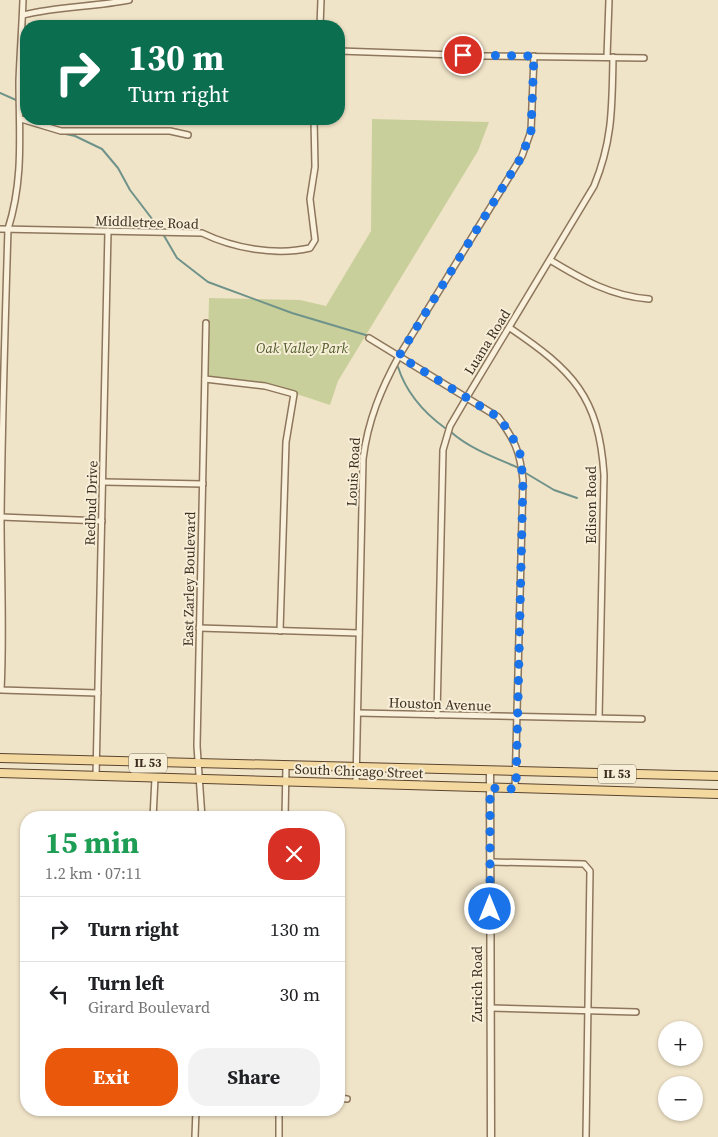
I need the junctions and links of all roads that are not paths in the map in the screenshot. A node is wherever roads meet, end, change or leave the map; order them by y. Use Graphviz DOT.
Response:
graph roads {
  1 [pos="23,0"];
  2 [pos="130,0"];
  3 [pos="322,0"];
  4 [pos="609,0"];
  5 [pos="23,15"];
  6 [pos="23,20"];
  7 [pos="320,20"];
  8 [pos="345,51"];
  9 [pos="534,56"];
  10 [pos="610,57"];
  11 [pos="644,58"];
  12 [pos="21,125"];
  13 [pos="41,125"];
  14 [pos="314,125"];
  15 [pos="188,134"];
  16 [pos="0,229"];
  17 [pos="8,229"];
  18 [pos="108,232"];
  19 [pos="550,260"];
  20 [pos="650,299"];
  21 [pos="206,323"];
  22 [pos="510,328"];
  23 [pos="2,330"];
  24 [pos="369,338"];
  25 [pos="399,356"];
  26 [pos="205,379"];
  27 [pos="467,397"];
  28 [pos="104,482"];
  29 [pos="203,484"];
  30 [pos="1,517"];
  31 [pos="102,521"];
  32 [pos="0,602"];
  33 [pos="200,628"];
  34 [pos="280,631"];
  35 [pos="359,633"];
  36 [pos="98,693"];
  37 [pos="358,712"];
  38 [pos="437,716"];
  39 [pos="518,717"];
  40 [pos="599,718"];
  41 [pos="642,719"];
  42 [pos="0,758"];
  43 [pos="96,761"];
  44 [pos="199,764"];
  45 [pos="286,766"];
  46 [pos="357,768"];
  47 [pos="490,771"];
  48 [pos="516,772"];
  49 [pos="0,773"];
  50 [pos="96,776"];
  51 [pos="718,776"];
  52 [pos="154,778"];
  53 [pos="200,779"];
  54 [pos="285,781"];
  55 [pos="356,783"];
  56 [pos="490,788"];
  57 [pos="516,789"];
  58 [pos="718,794"];
  59 [pos="153,811"];
  60 [pos="202,811"];
  61 [pos="285,811"];
  62 [pos="491,862"];
  63 [pos="490,1008"];
  64 [pos="588,1011"];
  65 [pos="636,1012"];
  66 [pos="196,1116"];
  67 [pos="279,1116"];
  68 [pos="195,1137"];
  69 [pos="279,1137"];
  70 [pos="490,1137"];
  71 [pos="586,1137"];
  1 -- 5 [label="street"];
  2 -- 5 [label="street"];
  3 -- 7 [label="street"];
  4 -- 10 [label="street, Luana Road"];
  5 -- 6 [label="street"];
  8 -- 9 [label="street"];
  9 -- 10 [label="street"];
  9 -- 25 [label="street, Louis Road"];
  10 -- 11 [label="street"];
  10 -- 19 [label="street, Luana Road"];
  12 -- 17 [label="street"];
  13 -- 15 [label="street"];
  14 -- 18 [label="street, Middletree Road"];
  16 -- 17 [label="street, Middletree Road"];
  17 -- 18 [label="street, Middletree Road"];
  17 -- 23 [label="street"];
  18 -- 28 [label="street, Redbud Drive"];
  19 -- 20 [label="street"];
  19 -- 22 [label="street, Luana Road"];
  21 -- 26 [label="street, East Zarley Boulevard"];
  22 -- 27 [label="street, Luana Road"];
  22 -- 40 [label="street, Edison Road"];
  23 -- 30 [label="street"];
  24 -- 25 [label="street"];
  25 -- 27 [label="street"];
  25 -- 35 [label="street, Louis Road"];
  26 -- 29 [label="street, East Zarley Boulevard"];
  26 -- 34 [label="street"];
  27 -- 38 [label="street, Luana Road"];
  27 -- 39 [label="street"];
  28 -- 29 [label="street"];
  28 -- 31 [label="street, Redbud Drive"];
  29 -- 33 [label="street, East Zarley Boulevard"];
  30 -- 31 [label="street"];
  30 -- 32 [label="street"];
  31 -- 36 [label="street, Redbud Drive"];
  32 -- 36 [label="street"];
  33 -- 34 [label="street"];
  33 -- 44 [label="street, East Zarley Boulevard"];
  34 -- 35 [label="street"];
  35 -- 37 [label="street, Louis Road"];
  36 -- 43 [label="street, Redbud Drive"];
  37 -- 38 [label="street, Houston Avenue"];
  37 -- 46 [label="street, Louis Road"];
  38 -- 39 [label="street, Houston Avenue"];
  39 -- 40 [label="street, Houston Avenue"];
  39 -- 48 [label="street"];
  40 -- 41 [label="street, Houston Avenue"];
  42 -- 43 [label="main road, South Chicago Street / IL 53"];
  43 -- 44 [label="main road, South Chicago Street / IL 53"];
  43 -- 50 [label="street, Redbud Drive"];
  44 -- 45 [label="main road, South Chicago Street / IL 53"];
  44 -- 53 [label="street, East Zarley Boulevard"];
  45 -- 46 [label="main road, South Chicago Street / IL 53"];
  45 -- 54 [label="street"];
  46 -- 47 [label="main road, South Chicago Street / IL 53"];
  46 -- 55 [label="street, Louis Road"];
  47 -- 48 [label="main road, South Chicago Street / IL 53"];
  47 -- 56 [label="street, Zurich Road"];
  48 -- 51 [label="main road, South Chicago Street / IL 53"];
  48 -- 57 [label="street"];
  49 -- 50 [label="main road, South Chicago Street / IL 53"];
  50 -- 52 [label="main road, South Chicago Street / IL 53"];
  52 -- 53 [label="main road, South Chicago Street / IL 53"];
  52 -- 59 [label="street"];
  53 -- 54 [label="main road, South Chicago Street / IL 53"];
  53 -- 60 [label="street, East Zarley Boulevard"];
  54 -- 55 [label="main road, South Chicago Street / IL 53"];
  54 -- 61 [label="street"];
  55 -- 56 [label="main road, South Chicago Street / IL 53"];
  56 -- 57 [label="main road, South Chicago Street / IL 53"];
  56 -- 62 [label="street, Zurich Road"];
  57 -- 58 [label="main road, South Chicago Street / IL 53"];
  62 -- 63 [label="street, Zurich Road"];
  62 -- 64 [label="street"];
  63 -- 64 [label="street"];
  63 -- 70 [label="street, Zurich Road"];
  64 -- 65 [label="street"];
  64 -- 71 [label="street"];
  66 -- 68 [label="street"];
  67 -- 69 [label="street"];
}
